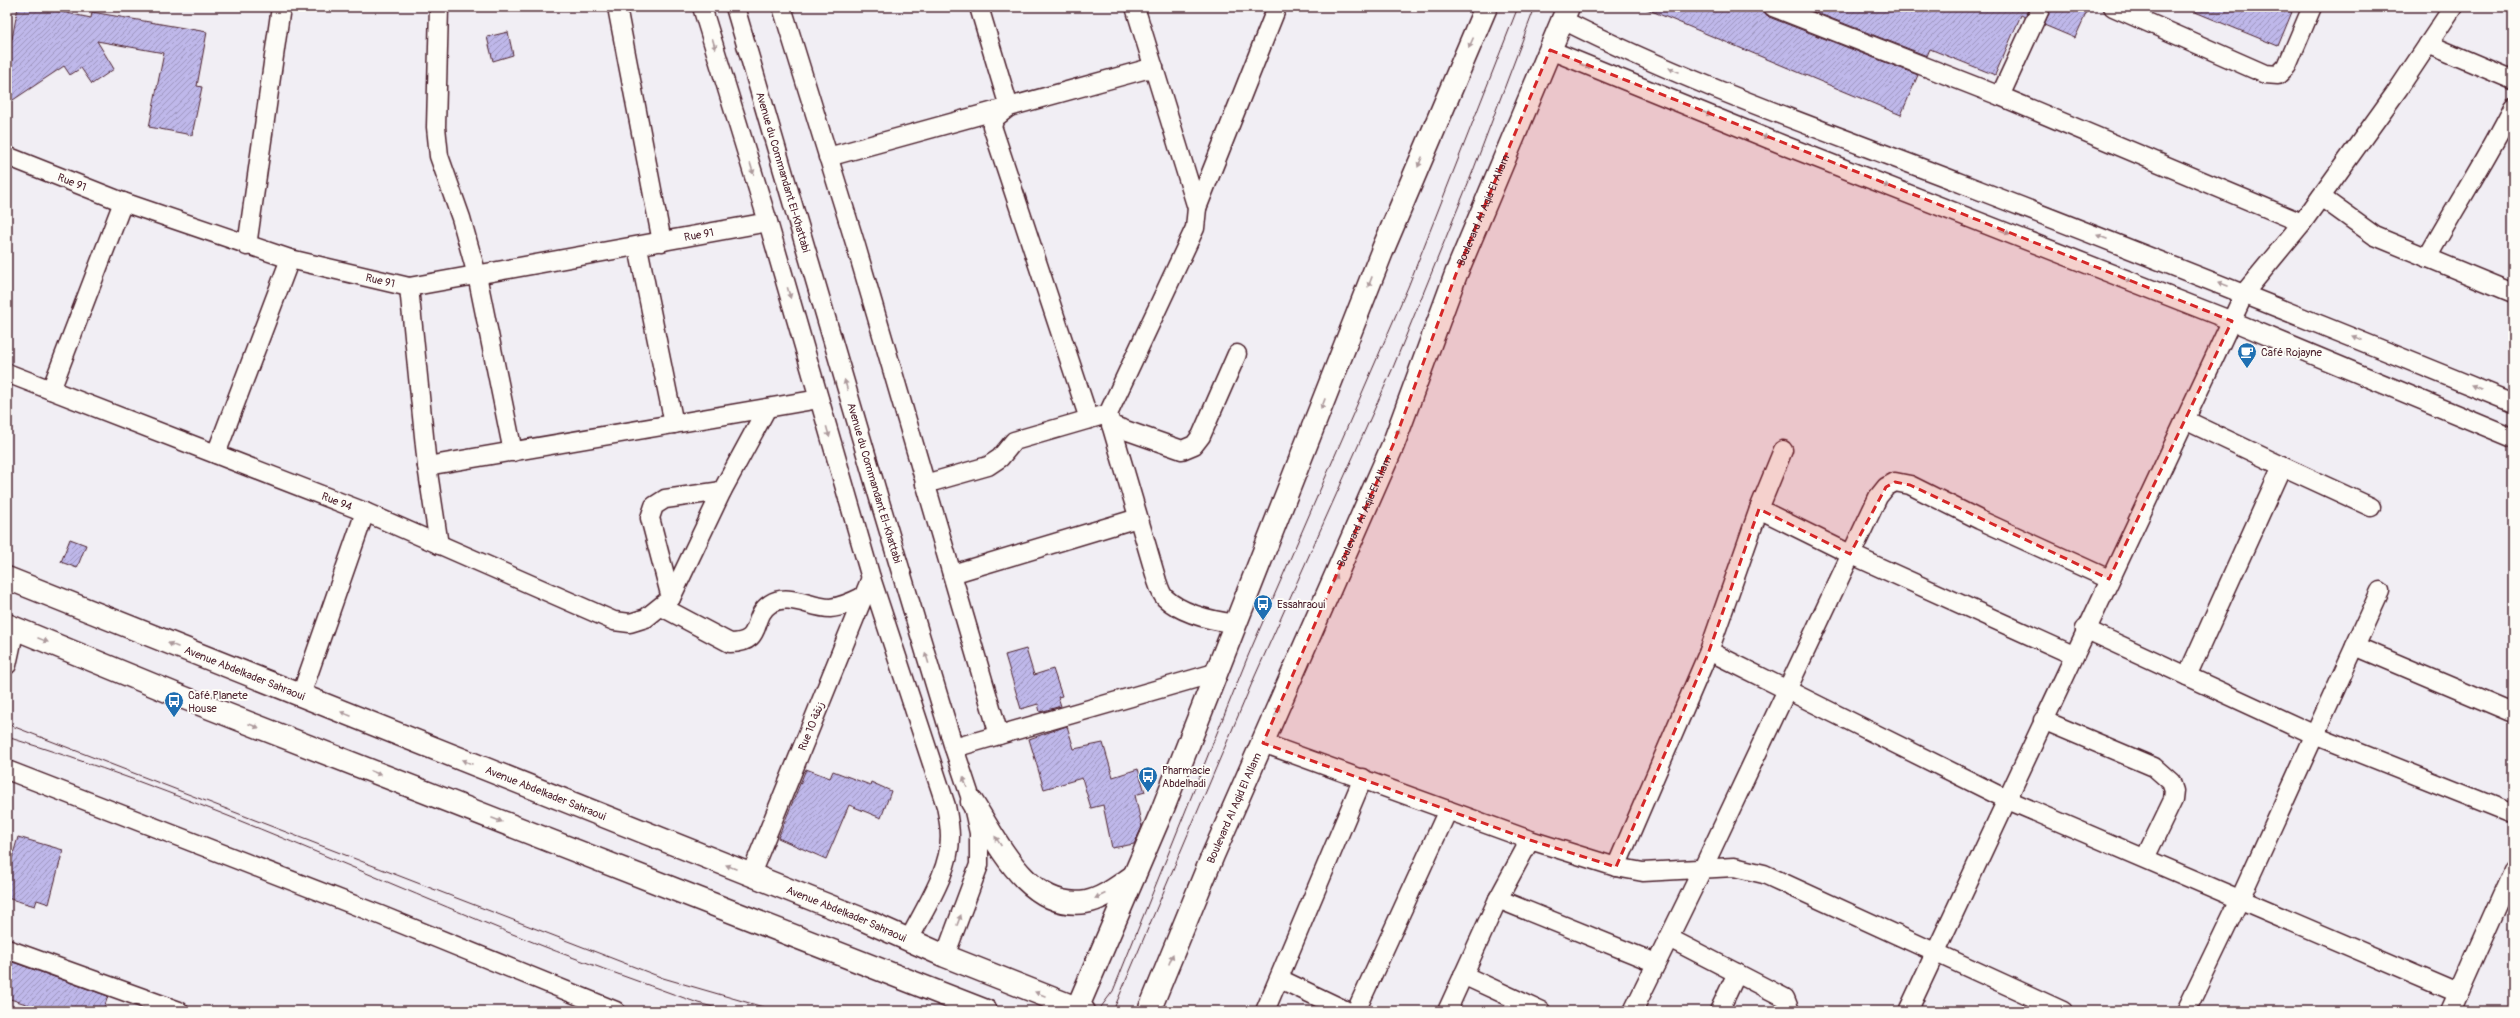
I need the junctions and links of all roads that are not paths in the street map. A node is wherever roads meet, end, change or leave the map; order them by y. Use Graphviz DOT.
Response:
graph roads {
  1 [pos="281,7"];
  2 [pos="439,7"];
  3 [pos="618,7"];
  4 [pos="702,7"];
  5 [pos="735,7"];
  6 [pos="782,7"];
  7 [pos="979,7"];
  8 [pos="1134,7"];
  9 [pos="1277,7"];
  10 [pos="1486,7"];
  11 [pos="1773,7"];
  12 [pos="2041,7"];
  13 [pos="2113,7"];
  14 [pos="2312,7"];
  15 [pos="2453,7"];
  16 [pos="1565,14"];
  17 [pos="2428,44"];
  18 [pos="1550,50"];
  19 [pos="1154,67"];
  20 [pos="2513,80"];
  21 [pos="2000,96"];
  22 [pos="1009,107"];
  23 [pos="2513,107"];
  24 [pos="7,156"];
  25 [pos="828,157"];
  26 [pos="2321,197"];
  27 [pos="122,202"];
  28 [pos="1197,208"];
  29 [pos="768,222"];
  30 [pos="2302,223"];
  31 [pos="662,242"];
  32 [pos="247,246"];
  33 [pos="638,247"];
  34 [pos="2427,258"];
  35 [pos="290,260"];
  36 [pos="477,275"];
  37 [pos="409,287"];
  38 [pos="2245,292"];
  39 [pos="2513,293"];
  40 [pos="2232,321"];
  41 [pos="1237,354"];
  42 [pos="7,373"];
  43 [pos="51,390"];
  44 [pos="819,399"];
  45 [pos="2513,403"];
  46 [pos="767,408"];
  47 [pos="1089,419"];
  48 [pos="1110,419"];
  49 [pos="2185,420"];
  50 [pos="674,424"];
  51 [pos="2513,438"];
  52 [pos="1783,450"];
  53 [pos="513,452"];
  54 [pos="216,454"];
  55 [pos="427,466"];
  56 [pos="2282,466"];
  57 [pos="925,484"];
  58 [pos="722,491"];
  59 [pos="2371,507"];
  60 [pos="1758,509"];
  61 [pos="365,512"];
  62 [pos="1138,518"];
  63 [pos="439,545"];
  64 [pos="1850,554"];
  65 [pos="952,574"];
  66 [pos="7,578"];
  67 [pos="872,578"];
  68 [pos="2109,579"];
  69 [pos="2380,591"];
  70 [pos="864,596"];
  71 [pos="666,602"];
  72 [pos="1237,624"];
  73 [pos="11,627"];
  74 [pos="2085,629"];
  75 [pos="2355,646"];
  76 [pos="1709,651"];
  77 [pos="2073,655"];
  78 [pos="7,665"];
  79 [pos="1218,672"];
  80 [pos="2187,676"];
  81 [pos="1788,691"];
  82 [pos="301,695"];
  83 [pos="2513,713"];
  84 [pos="2043,720"];
  85 [pos="2314,734"];
  86 [pos="999,735"];
  87 [pos="1263,743"];
  88 [pos="954,748"];
  89 [pos="7,770"];
  90 [pos="1363,778"];
  91 [pos="2008,800"];
  92 [pos="972,802"];
  93 [pos="1448,810"];
  94 [pos="2513,814"];
  95 [pos="1530,840"];
  96 [pos="2145,858"];
  97 [pos="1616,867"];
  98 [pos="1703,868"];
  99 [pos="2513,870"];
  100 [pos="750,874"];
  101 [pos="1134,876"];
  102 [pos="1498,899"];
  103 [pos="2240,899"];
  104 [pos="1669,938"];
  105 [pos="909,940"];
  106 [pos="7,949"];
  107 [pos="1933,952"];
  108 [pos="945,956"];
  109 [pos="1656,963"];
  110 [pos="1737,973"];
  111 [pos="1463,975"];
  112 [pos="1280,979"];
  113 [pos="2458,993"];
  114 [pos="1079,1010"];
  115 [pos="179,1011"];
  116 [pos="616,1011"];
  117 [pos="986,1011"];
  118 [pos="1149,1011"];
  119 [pos="1265,1011"];
  120 [pos="1347,1011"];
  121 [pos="1356,1011"];
  122 [pos="1447,1011"];
  123 [pos="1541,1011"];
  124 [pos="1633,1011"];
  125 [pos="1719,1011"];
  126 [pos="1790,1011"];
  127 [pos="1908,1011"];
  128 [pos="2063,1011"];
  129 [pos="2186,1011"];
  130 [pos="2450,1011"];
  1 -- 32 [label="street"];
  2 -- 36 [label="street"];
  3 -- 31 [label="street"];
  4 -- 29 [label="street, one-way"];
  88 -- 5 [label="street, Avenue du Commandant El-Khattabi, one-way"];
  6 -- 25 [label="street"];
  7 -- 22 [label="street"];
  8 -- 19 [label="street"];
  9 -- 28 [label="street"];
  10 -- 72 [label="main road, one-way"];
  11 -- 21 [label="street"];
  12 -- 21 [label="street"];
  13 -- 14 [label="street"];
  15 -- 17 [label="street"];
  16 -- 18 [label="main road, Boulevard Al Aqid El Allam"];
  38 -- 16 [label="street, one-way"];
  17 -- 20 [label="street"];
  17 -- 26 [label="street"];
  18 -- 40 [label="street, one-way"];
  87 -- 18 [label="main road, Boulevard Al Aqid El Allam, one-way"];
  19 -- 22 [label="street"];
  19 -- 28 [label="street"];
  21 -- 30 [label="street"];
  22 -- 25 [label="street"];
  22 -- 47 [label="street"];
  23 -- 34 [label="street"];
  24 -- 27 [label="street, Rue 91"];
  25 -- 57 [label="street"];
  26 -- 30 [label="street"];
  26 -- 34 [label="street"];
  27 -- 32 [label="street, Rue 91"];
  27 -- 43 [label="street"];
  28 -- 48 [label="street"];
  29 -- 31 [label="street, Rue 91"];
  29 -- 44 [label="street, one-way"];
  30 -- 38 [label="street"];
  31 -- 33 [label="street, Rue 91"];
  32 -- 35 [label="street, Rue 91"];
  33 -- 36 [label="street, Rue 91"];
  33 -- 50 [label="street"];
  34 -- 39 [label="street"];
  35 -- 37 [label="street, Rue 91"];
  35 -- 54 [label="street"];
  36 -- 37 [label="street, Rue 91"];
  36 -- 53 [label="street"];
  37 -- 55 [label="street"];
  38 -- 40 [label="street"];
  45 -- 38 [label="street, one-way"];
  40 -- 49 [label="street"];
  40 -- 51 [label="street"];
  41 -- 48 [label="street"];
  42 -- 43 [label="street, Rue 94"];
  43 -- 54 [label="street, Rue 94"];
  44 -- 46 [label="street"];
  44 -- 67 [label="street, one-way"];
  46 -- 50 [label="street"];
  46 -- 58 [label="street"];
  47 -- 48 [label="street"];
  47 -- 57 [label="street"];
  48 -- 62 [label="street"];
  49 -- 56 [label="street"];
  49 -- 68 [label="street"];
  50 -- 53 [label="street"];
  52 -- 60 [label="street"];
  53 -- 55 [label="street"];
  54 -- 61 [label="street, Rue 94"];
  55 -- 63 [label="street"];
  56 -- 59 [label="street"];
  56 -- 80 [label="street"];
  57 -- 65 [label="street"];
  58 -- 71 [label="street"];
  58 -- 71 [label="street"];
  60 -- 64 [label="street"];
  60 -- 76 [label="street"];
  61 -- 63 [label="street, Rue 94"];
  61 -- 82 [label="street"];
  62 -- 65 [label="street"];
  62 -- 72 [label="street"];
  63 -- 71 [label="street, Rue 94"];
  64 -- 68 [label="street"];
  64 -- 77 [label="street"];
  64 -- 81 [label="street"];
  65 -- 86 [label="street"];
  82 -- 66 [label="main road, Avenue Abdelkader Sahraoui, one-way"];
  67 -- 70 [label="street, Rue 10 زنقة"];
  67 -- 105 [label="street"];
  68 -- 74 [label="street"];
  69 -- 75 [label="street"];
  70 -- 71 [label="street"];
  70 -- 100 [label="street, Rue 10 زنقة"];
  72 -- 79 [label="main road"];
  73 -- 78 [label="street"];
  73 -- 117 [label="main road, one-way"];
  74 -- 77 [label="street"];
  74 -- 80 [label="street"];
  75 -- 83 [label="street"];
  75 -- 85 [label="street"];
  76 -- 81 [label="street"];
  76 -- 97 [label="street"];
  77 -- 84 [label="street"];
  79 -- 86 [label="street"];
  79 -- 101 [label="main road"];
  80 -- 85 [label="street"];
  81 -- 91 [label="street"];
  81 -- 98 [label="street"];
  100 -- 82 [label="main road, Avenue Abdelkader Sahraoui, one-way"];
  84 -- 91 [label="street"];
  84 -- 96 [label="street"];
  85 -- 94 [label="street"];
  85 -- 103 [label="street"];
  86 -- 88 [label="street"];
  87 -- 90 [label="street"];
  118 -- 87 [label="main road, Boulevard Al Aqid El Allam, one-way"];
  92 -- 88 [label="street, Avenue du Commandant El-Khattabi, one-way"];
  89 -- 116 [label="street"];
  90 -- 93 [label="street"];
  90 -- 112 [label="street"];
  91 -- 96 [label="street"];
  91 -- 107 [label="street"];
  101 -- 92 [label="main road, one-way"];
  108 -- 92 [label="street, Avenue du Commandant El-Khattabi, one-way"];
  93 -- 95 [label="street"];
  93 -- 121 [label="street"];
  95 -- 97 [label="street"];
  95 -- 102 [label="street"];
  96 -- 103 [label="street"];
  97 -- 98 [label="street"];
  98 -- 104 [label="street"];
  98 -- 107 [label="street"];
  99 -- 113 [label="street"];
  100 -- 105 [label="main road, Avenue Abdelkader Sahraoui"];
  101 -- 114 [label="main road"];
  102 -- 109 [label="street"];
  102 -- 111 [label="street"];
  103 -- 113 [label="street"];
  103 -- 129 [label="street"];
  104 -- 109 [label="street"];
  104 -- 110 [label="street"];
  105 -- 108 [label="main road, Avenue Abdelkader Sahraoui"];
  106 -- 115 [label="street"];
  107 -- 127 [label="street"];
  107 -- 128 [label="street"];
  114 -- 108 [label="main road, Avenue Abdelkader Sahraoui, one-way"];
  109 -- 124 [label="street"];
  110 -- 125 [label="street"];
  110 -- 126 [label="street"];
  111 -- 122 [label="street"];
  111 -- 123 [label="street"];
  112 -- 119 [label="street"];
  112 -- 120 [label="street"];
  113 -- 130 [label="street"];
}
